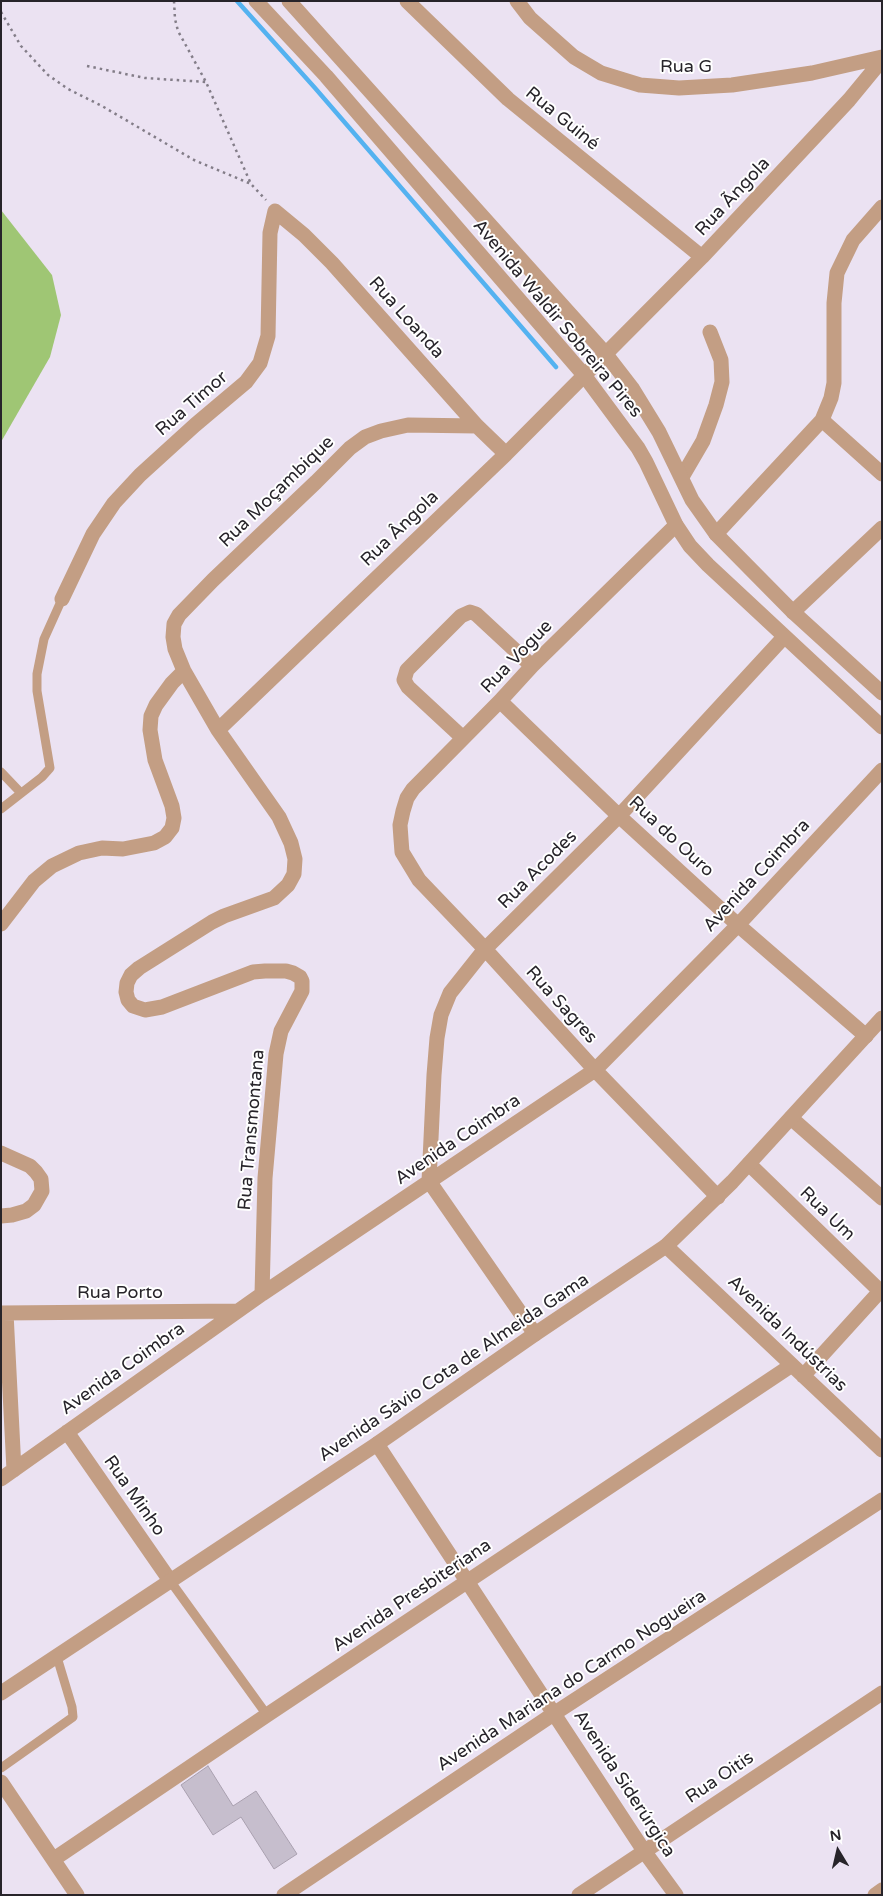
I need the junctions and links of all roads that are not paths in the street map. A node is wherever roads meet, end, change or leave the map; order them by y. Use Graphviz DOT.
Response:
graph roads {
  1 [pos="256,1"];
  2 [pos="289,1"];
  3 [pos="407,1"];
  4 [pos="517,1"];
  5 [pos="882,59"];
  6 [pos="882,207"];
  7 [pos="275,211"];
  8 [pos="702,256"];
  9 [pos="710,332"];
  10 [pos="605,353"];
  11 [pos="584,375"];
  12 [pos="822,420"];
  13 [pos="477,426"];
  14 [pos="506,454"];
  15 [pos="882,474"];
  16 [pos="682,477"];
  17 [pos="676,525"];
  18 [pos="882,528"];
  19 [pos="716,534"];
  20 [pos="62,599"];
  21 [pos="793,612"];
  22 [pos="784,637"];
  23 [pos="532,666"];
  24 [pos="184,672"];
  25 [pos="882,693"];
  26 [pos="500,702"];
  27 [pos="882,727"];
  28 [pos="218,730"];
  29 [pos="463,738"];
  30 [pos="882,770"];
  31 [pos="1,772"];
  32 [pos="21,793"];
  33 [pos="1,809"];
  34 [pos="619,816"];
  35 [pos="400,825"];
  36 [pos="1,924"];
  37 [pos="738,925"];
  38 [pos="485,949"];
  39 [pos="882,1018"];
  40 [pos="866,1036"];
  41 [pos="595,1070"];
  42 [pos="791,1118"];
  43 [pos="1,1153"];
  44 [pos="749,1164"];
  45 [pos="429,1181"];
  46 [pos="718,1197"];
  47 [pos="882,1198"];
  48 [pos="1,1216"];
  49 [pos="666,1246"];
  50 [pos="881,1290"];
  51 [pos="262,1294"];
  52 [pos="238,1311"];
  53 [pos="4,1313"];
  54 [pos="535,1334"];
  55 [pos="792,1365"];
  56 [pos="803,1376"];
  57 [pos="67,1432"];
  58 [pos="377,1444"];
  59 [pos="882,1450"];
  60 [pos="14,1470"];
  61 [pos="1,1479"];
  62 [pos="882,1500"];
  63 [pos="171,1582"];
  64 [pos="466,1583"];
  65 [pos="57,1657"];
  66 [pos="882,1693"];
  67 [pos="1,1694"];
  68 [pos="554,1713"];
  69 [pos="267,1715"];
  70 [pos="1,1768"];
  71 [pos="1,1782"];
  72 [pos="644,1850"];
  73 [pos="54,1859"];
  74 [pos="882,1890"];
  75 [pos="77,1895"];
  76 [pos="284,1895"];
  77 [pos="579,1895"];
  78 [pos="676,1895"];
  79 [pos="875,1895"];
  1 -- 11 [label="street, Avenida Waldir Sobreira Pires"];
  2 -- 10 [label="street, Avenida Waldir Sobreira Pires"];
  3 -- 8 [label="street, Rua Guiné"];
  4 -- 5 [label="street, Rua G"];
  5 -- 8 [label="street, Rua Ãngola"];
  6 -- 12 [label="street"];
  7 -- 13 [label="street, Rua Loanda"];
  7 -- 20 [label="street, Rua Timor"];
  8 -- 10 [label="street, Rua Ãngola"];
  9 -- 16 [label="street"];
  10 -- 11 [label="street, Rua Ângola"];
  10 -- 16 [label="street, Avenida Waldir Sobreira Pires"];
  11 -- 14 [label="street, Rua Ângola"];
  11 -- 17 [label="street, Avenida Waldir Sobreira Pires"];
  12 -- 15 [label="street"];
  12 -- 19 [label="street"];
  13 -- 14 [label="street, Rua Loanda"];
  13 -- 24 [label="street, Rua Moçambique"];
  14 -- 28 [label="street, Rua Ângola"];
  16 -- 19 [label="street, Avenida Waldir Sobreira Pires"];
  17 -- 22 [label="street, Avenida Waldir Sobreira Pires"];
  17 -- 23 [label="street, Rua Vogue"];
  18 -- 21 [label="street"];
  19 -- 21 [label="street, Avenida Waldir Sobreira Pires"];
  20 -- 32 [label="lane"];
  21 -- 25 [label="street, Avenida Waldir Sobreira Pires"];
  22 -- 27 [label="street, Avenida Waldir Sobreira Pires"];
  22 -- 34 [label="street, Rua Acodes"];
  23 -- 26 [label="street, Rua Vogue"];
  23 -- 29 [label="street"];
  24 -- 28 [label="street, Rua Moçambique"];
  24 -- 36 [label="street"];
  26 -- 29 [label="street, Rua Vogue"];
  26 -- 34 [label="street, Rua do Ouro"];
  28 -- 51 [label="street, Rua Transmontana"];
  29 -- 35 [label="street, Rua Vogue"];
  30 -- 37 [label="street, Avenida Coimbra"];
  31 -- 32 [label="lane"];
  32 -- 33 [label="lane"];
  34 -- 37 [label="street, Rua do Ouro"];
  34 -- 38 [label="street, Rua Acodes"];
  35 -- 38 [label="street, Rua Sagres"];
  37 -- 40 [label="street, Rua do Ouro"];
  37 -- 41 [label="street, Avenida Coimbra"];
  38 -- 41 [label="street, Rua Sagres"];
  38 -- 45 [label="street, Rua Acodes"];
  39 -- 40 [label="street, Avenida Sávio Cota de Almeida Gama"];
  40 -- 42 [label="street, Avenida Sávio Cota de Almeida Gama"];
  41 -- 45 [label="street, Avenida Coimbra"];
  41 -- 46 [label="street, Rua Sagres"];
  42 -- 44 [label="street, Avenida Sávio Cota de Almeida Gama"];
  42 -- 47 [label="street"];
  43 -- 48 [label="street"];
  44 -- 46 [label="street, Avenida Sávio Cota de Almeida Gama"];
  44 -- 50 [label="street, Rua Um"];
  45 -- 51 [label="street, Avenida Coimbra"];
  45 -- 54 [label="street"];
  46 -- 49 [label="street, Avenida Sávio Cota de Almeida Gama"];
  49 -- 54 [label="street, Avenida Sávio Cota de Almeida Gama"];
  49 -- 55 [label="street, Avenida Indústrias"];
  50 -- 56 [label="street"];
  51 -- 52 [label="street, Avenida Coimbra"];
  52 -- 53 [label="street, Rua Porto"];
  52 -- 57 [label="street, Avenida Coimbra"];
  53 -- 60 [label="street"];
  54 -- 58 [label="street, Avenida Sávio Cota de Almeida Gama"];
  55 -- 56 [label="street, Avenida Indústrias"];
  55 -- 64 [label="street, Avenida Presbiteriana"];
  56 -- 59 [label="street, Avenida Indústrias"];
  57 -- 60 [label="street, Avenida Coimbra"];
  57 -- 63 [label="street, Rua Minho"];
  58 -- 63 [label="street, Avenida Sávio Cota de Almeida Gama"];
  58 -- 64 [label="street, Avenida Siderúrgica"];
  60 -- 61 [label="street, Avenida Coimbra"];
  62 -- 68 [label="street, Avenida Mariana do Carmo Nogueira"];
  63 -- 65 [label="street, Avenida Sávio Cota de Almeida Gama"];
  63 -- 69 [label="lane"];
  64 -- 68 [label="street, Avenida Siderúrgica"];
  64 -- 69 [label="street, Avenida Presbiteriana"];
  65 -- 67 [label="street, Avenida Sávio Cota de Almeida Gama"];
  65 -- 70 [label="lane"];
  66 -- 72 [label="street, Rua Oitis"];
  68 -- 72 [label="street, Avenida Siderúrgica"];
  68 -- 76 [label="street, Avenida Mariana do Carmo Nogueira"];
  69 -- 73 [label="street, Avenida Presbiteriana"];
  71 -- 73 [label="street"];
  72 -- 77 [label="street, Rua Oitis"];
  72 -- 78 [label="street, Avenida Siderúrgica"];
  73 -- 75 [label="street"];
  74 -- 79 [label="street"];
}
